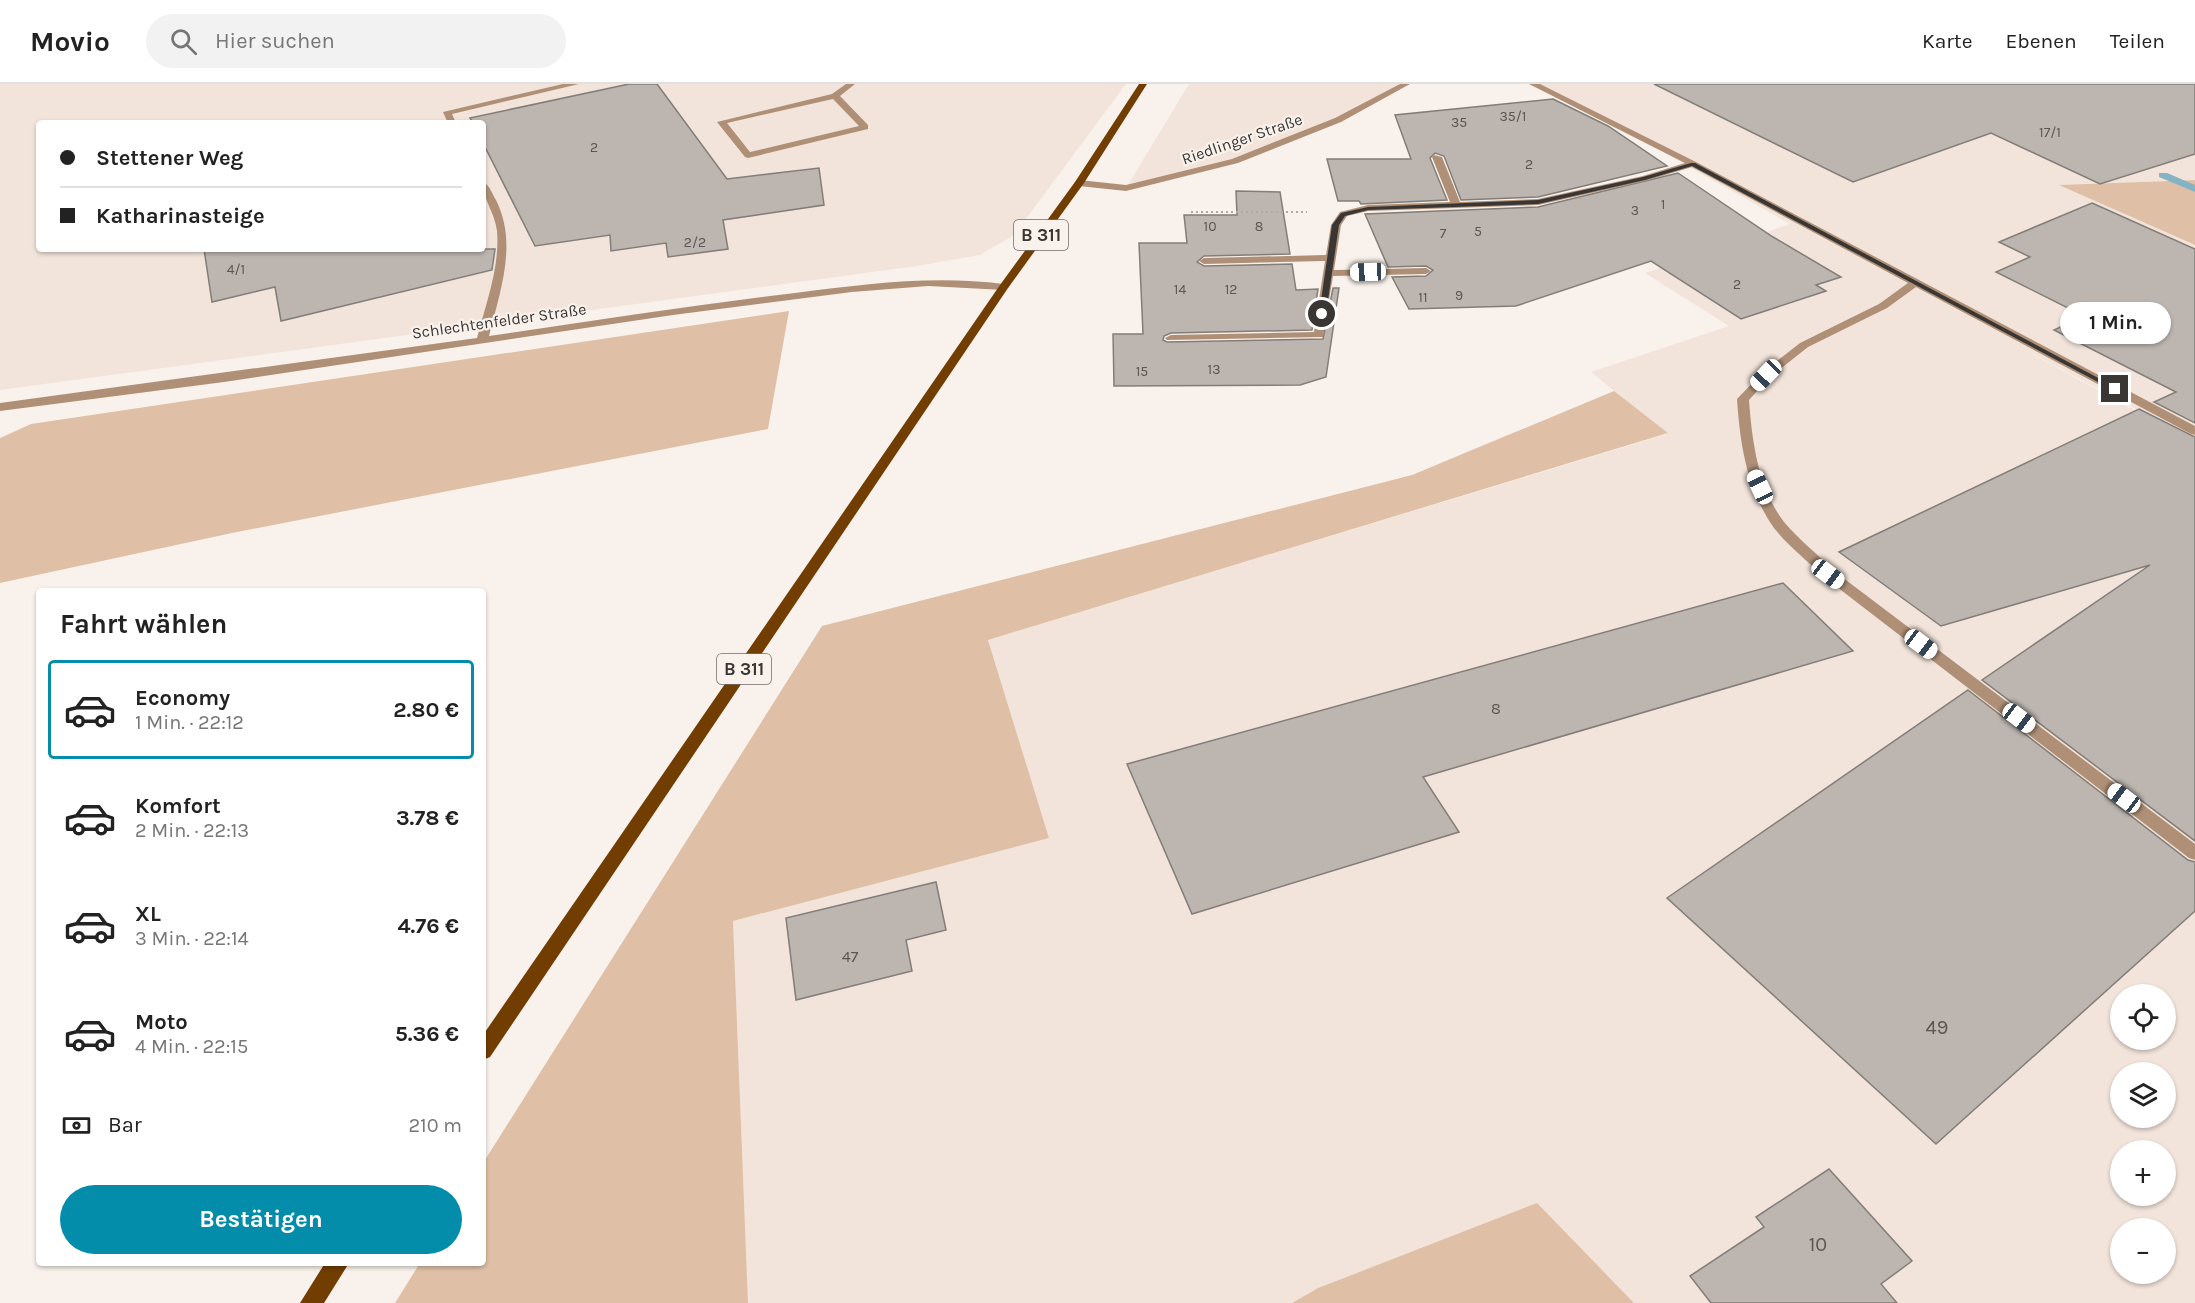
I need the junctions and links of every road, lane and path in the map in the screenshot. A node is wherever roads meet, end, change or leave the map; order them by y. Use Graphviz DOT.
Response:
graph roads {
  1 [pos="575,84"];
  2 [pos="850,84"];
  3 [pos="1143,84"];
  4 [pos="1406,84"];
  5 [pos="1533,84"];
  6 [pos="835,96"];
  7 [pos="451,120"];
  8 [pos="1437,157"];
  9 [pos="1693,164"];
  10 [pos="1079,183"];
  11 [pos="486,191"];
  12 [pos="1456,205"];
  13 [pos="1191,212"];
  14 [pos="1343,214"];
  15 [pos="1331,258"];
  16 [pos="1204,261"];
  17 [pos="1426,271"];
  18 [pos="1329,273"];
  19 [pos="1916,282"];
  20 [pos="1004,287"];
  21 [pos="1171,338"];
  22 [pos="482,340"];
  23 [pos="0,407"];
  24 [pos="2195,431"];
  25 [pos="2195,853"];
  26 [pos="486,1047"];
  27 [pos="336,1266"];
  28 [pos="311,1303"];
  1 -- 7 [label="street"];
  2 -- 6 [label="street"];
  3 -- 10 [label="main road, B 311"];
  4 -- 10 [label="street, Riedlinger Straße"];
  5 -- 9 [label="street"];
  6 -- 6 [label="street"];
  8 -- 12 [label="street"];
  9 -- 12 [label="street"];
  9 -- 19 [label="street"];
  10 -- 20 [label="main road, B 311"];
  11 -- 22 [label="street"];
  12 -- 14 [label="street"];
  13 -- 14 [label="path"];
  14 -- 15 [label="street"];
  15 -- 16 [label="street"];
  15 -- 18 [label="street"];
  17 -- 18 [label="street"];
  18 -- 21 [label="street"];
  19 -- 24 [label="street"];
  19 -- 25 [label="street"];
  20 -- 22 [label="street, Schlechtenfelder Straße"];
  20 -- 26 [label="main road, B 311"];
  22 -- 23 [label="street, Schlechtenfelder Straße"];
  27 -- 28 [label="main road"];
}
